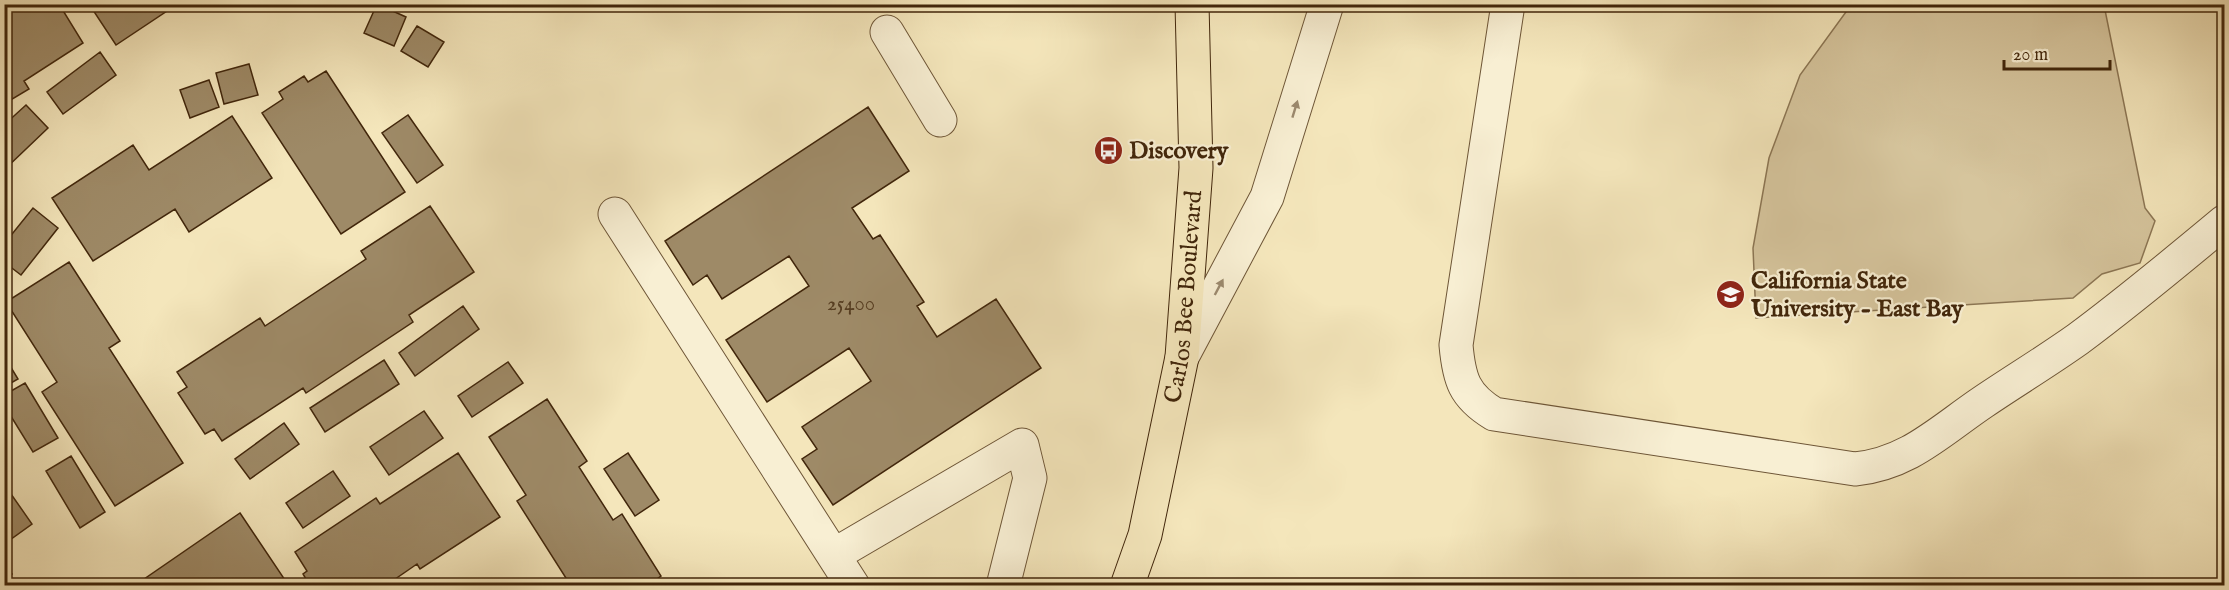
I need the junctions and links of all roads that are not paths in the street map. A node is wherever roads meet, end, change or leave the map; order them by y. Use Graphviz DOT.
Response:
graph roads {
  1 [pos="1192,4"];
  2 [pos="1327,4"];
  3 [pos="1508,4"];
  4 [pos="887,32"];
  5 [pos="940,120"];
  6 [pos="615,214"];
  7 [pos="2224,222"];
  8 [pos="1182,357"];
  9 [pos="834,555"];
  10 [pos="853,585"];
  11 [pos="1004,585"];
  12 [pos="1127,585"];
  1 -- 8 [label="main road, Carlos Bee Boulevard"];
  8 -- 2 [label="street, one-way"];
  3 -- 7 [label="street"];
  4 -- 5 [label="street"];
  6 -- 9 [label="street"];
  8 -- 12 [label="main road, Carlos Bee Boulevard"];
  9 -- 10 [label="street"];
  9 -- 11 [label="street"];
}
